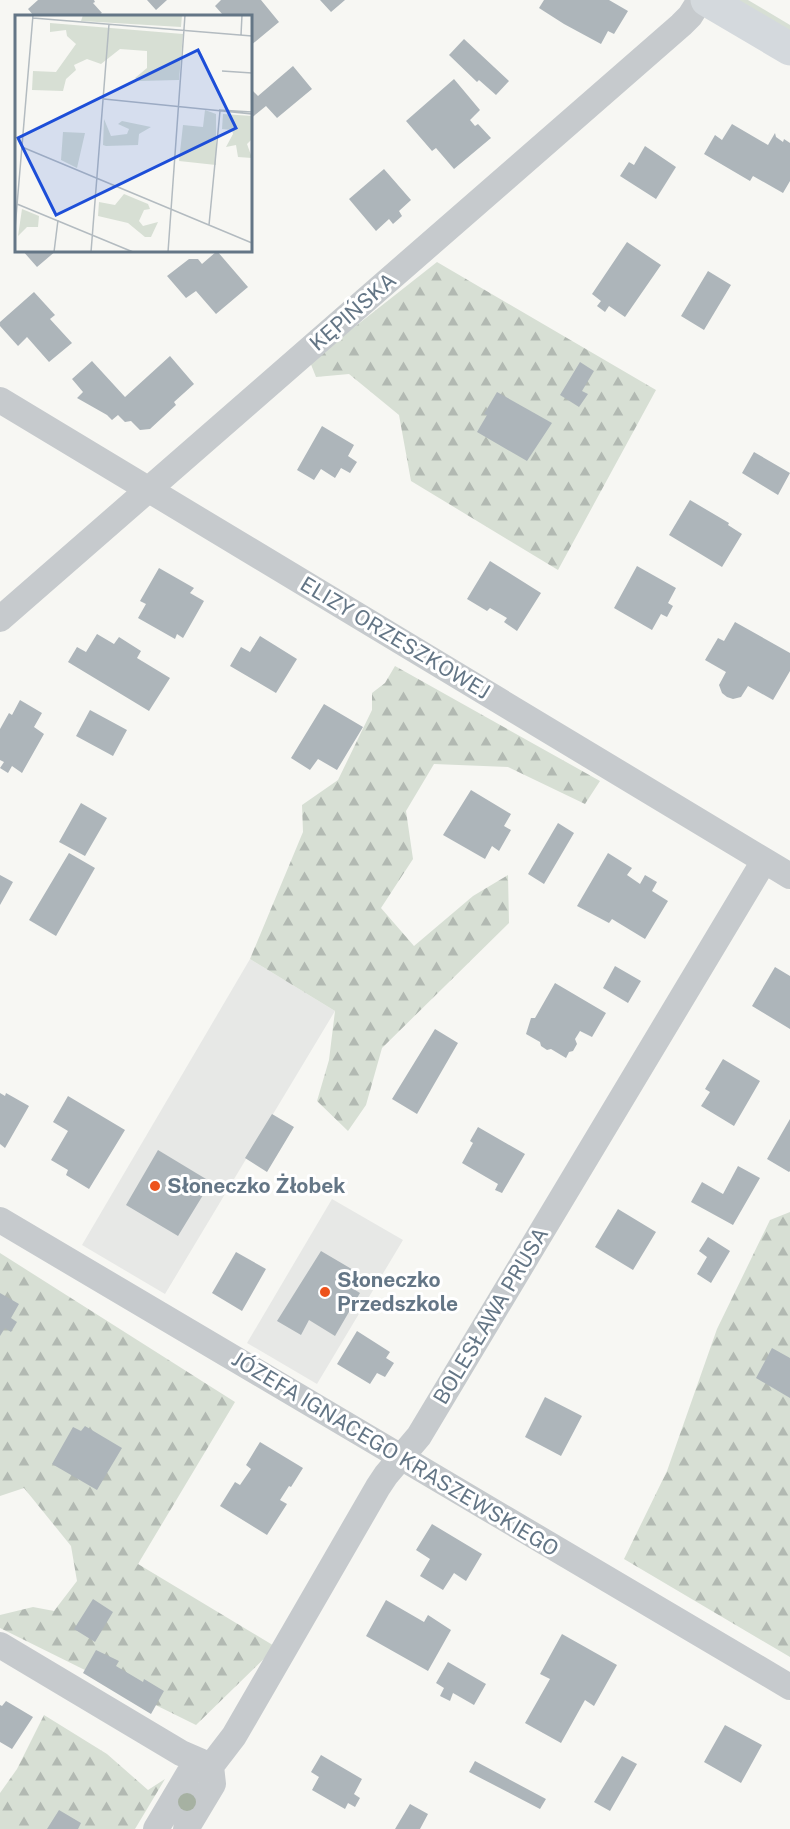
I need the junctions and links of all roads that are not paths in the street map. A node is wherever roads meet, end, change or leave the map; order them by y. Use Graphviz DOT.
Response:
graph roads {
  1 [pos="700,0"];
  2 [pos="707,0"];
  3 [pos="790,49"];
  4 [pos="0,400"];
  5 [pos="150,489"];
  6 [pos="0,619"];
  7 [pos="764,861"];
  8 [pos="790,876"];
  9 [pos="0,1220"];
  10 [pos="402,1457"];
  11 [pos="0,1646"];
  12 [pos="790,1687"];
  13 [pos="211,1766"];
  14 [pos="156,1829"];
  15 [pos="186,1829"];
  1 -- 5 [label="street, KĘPIŃSKA"];
  2 -- 3 [label="street"];
  4 -- 5 [label="street, ELIZY ORZESZKOWEJ"];
  5 -- 6 [label="street, KĘPIŃSKA"];
  5 -- 7 [label="street, ELIZY ORZESZKOWEJ"];
  7 -- 8 [label="street, ELIZY ORZESZKOWEJ"];
  7 -- 10 [label="street, BOLESŁAWA PRUSA"];
  9 -- 10 [label="street, JÓZEFA IGNACEGO KRASZEWSKIEGO"];
  10 -- 12 [label="street, JÓZEFA IGNACEGO KRASZEWSKIEGO"];
  10 -- 13 [label="street, BOLESŁAWA PRUSA"];
  11 -- 13 [label="street"];
  13 -- 14 [label="street, BOLESŁAWA PRUSA"];
  13 -- 15 [label="street, BOLESŁAWA PRUSA"];
}
